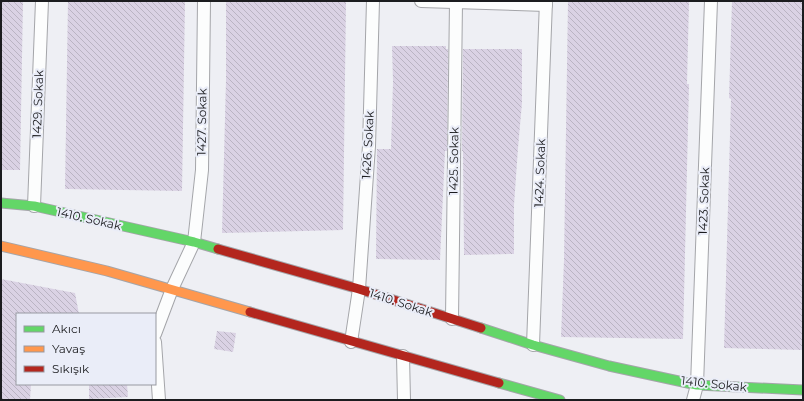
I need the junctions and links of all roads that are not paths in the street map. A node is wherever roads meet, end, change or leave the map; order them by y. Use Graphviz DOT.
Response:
graph roads {
  1 [pos="42,1"];
  2 [pos="204,1"];
  3 [pos="373,1"];
  4 [pos="421,1"];
  5 [pos="711,1"];
  6 [pos="456,2"];
  7 [pos="546,3"];
  8 [pos="1,203"];
  9 [pos="34,206"];
  10 [pos="194,242"];
  11 [pos="1,246"];
  12 [pos="172,289"];
  13 [pos="359,289"];
  14 [pos="452,319"];
  15 [pos="156,331"];
  16 [pos="351,342"];
  17 [pos="533,345"];
  18 [pos="156,356"];
  19 [pos="403,356"];
  20 [pos="698,385"];
  21 [pos="803,390"];
  22 [pos="159,400"];
  23 [pos="404,400"];
  24 [pos="560,400"];
  25 [pos="693,400"];
  1 -- 9 [label="street, 1429. Sokak"];
  2 -- 10 [label="street, 1427. Sokak"];
  3 -- 13 [label="street, 1426. Sokak"];
  4 -- 6 [label="street"];
  5 -- 20 [label="street, 1423. Sokak"];
  6 -- 7 [label="street"];
  6 -- 14 [label="street, 1425. Sokak"];
  7 -- 17 [label="street, 1424. Sokak"];
  8 -- 9 [label="street, 1410. Sokak"];
  9 -- 10 [label="street, 1410. Sokak"];
  10 -- 12 [label="street"];
  10 -- 13 [label="street, 1410. Sokak"];
  11 -- 12 [label="street"];
  12 -- 15 [label="street"];
  12 -- 16 [label="street"];
  13 -- 14 [label="street, 1410. Sokak"];
  13 -- 16 [label="street"];
  14 -- 17 [label="street, 1410. Sokak"];
  16 -- 19 [label="street"];
  17 -- 20 [label="street, 1410. Sokak"];
  18 -- 22 [label="street"];
  19 -- 23 [label="street"];
  19 -- 24 [label="street"];
  20 -- 21 [label="street, 1410. Sokak"];
  20 -- 25 [label="street, 1423. Sokak"];
}
